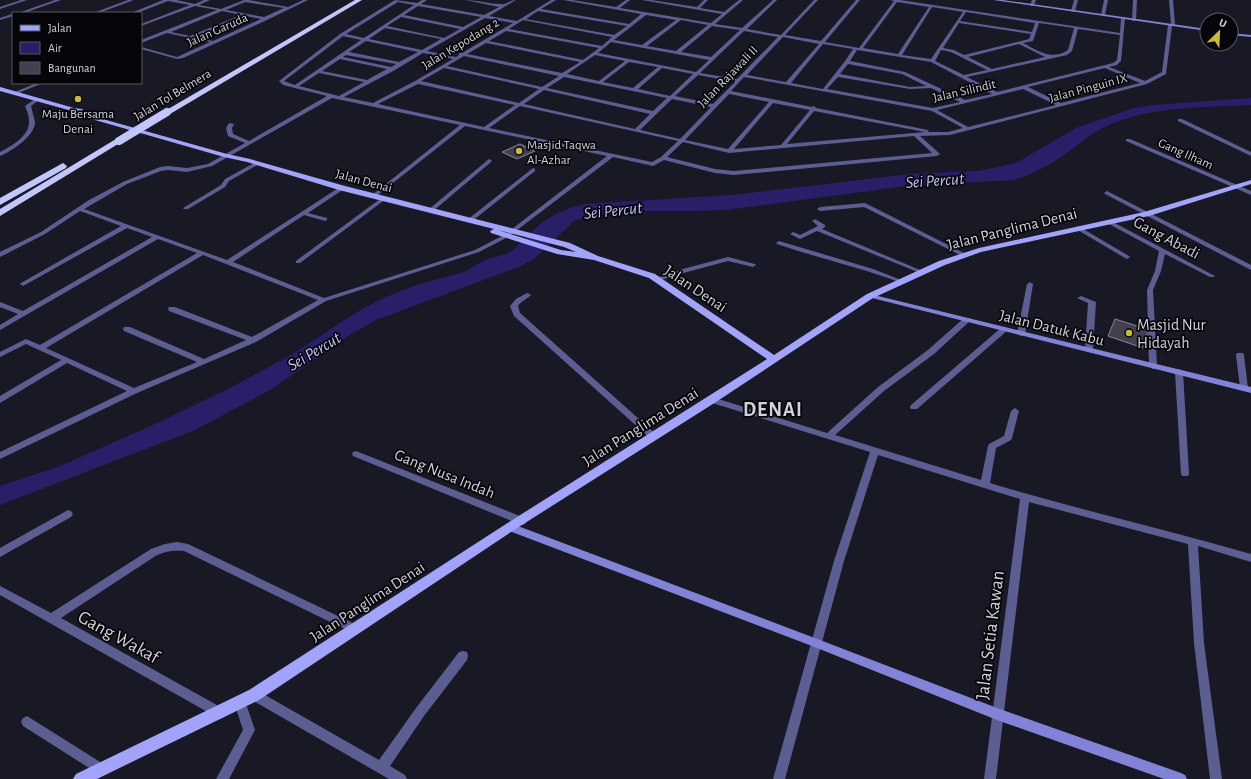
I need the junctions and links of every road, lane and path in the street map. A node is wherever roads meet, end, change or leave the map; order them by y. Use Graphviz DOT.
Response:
graph roads {
  1 [pos="25,0"];
  2 [pos="59,0"];
  3 [pos="132,0"];
  4 [pos="169,0"];
  5 [pos="208,0"];
  6 [pos="246,0"];
  7 [pos="274,0"];
  8 [pos="306,0"];
  9 [pos="348,0"];
  10 [pos="359,0"];
  11 [pos="425,0"];
  12 [pos="467,0"];
  13 [pos="514,0"];
  14 [pos="554,0"];
  15 [pos="565,0"];
  16 [pos="594,0"];
  17 [pos="628,0"];
  18 [pos="644,0"];
  19 [pos="706,0"];
  20 [pos="741,0"];
  21 [pos="775,0"];
  22 [pos="816,0"];
  23 [pos="858,0"];
  24 [pos="894,0"];
  25 [pos="995,0"];
  26 [pos="1034,0"];
  27 [pos="1076,0"];
  28 [pos="1106,0"];
  29 [pos="1135,0"];
  30 [pos="1171,0"];
  31 [pos="397,1"];
  32 [pos="265,4"];
  33 [pos="417,4"];
  34 [pos="588,4"];
  35 [pos="196,5"];
  36 [pos="1032,5"];
  37 [pos="503,6"];
  38 [pos="931,6"];
  39 [pos="0,8"];
  40 [pos="288,8"];
  41 [pos="616,8"];
  42 [pos="697,9"];
  43 [pos="222,10"];
  44 [pos="538,10"];
  45 [pos="964,10"];
  46 [pos="1074,11"];
  47 [pos="23,12"];
  48 [pos="98,12"];
  49 [pos="135,12"];
  50 [pos="725,13"];
  51 [pos="0,14"];
  52 [pos="645,14"];
  53 [pos="245,15"];
  54 [pos="1103,15"];
  55 [pos="11,16"];
  56 [pos="400,16"];
  57 [pos="484,17"];
  58 [pos="1123,18"];
  59 [pos="0,19"];
  60 [pos="266,19"];
  61 [pos="522,19"];
  62 [pos="680,19"];
  63 [pos="1134,20"];
  64 [pos="1038,21"];
  65 [pos="517,22"];
  66 [pos="957,22"];
  67 [pos="710,24"];
  68 [pos="630,25"];
  69 [pos="1171,25"];
  70 [pos="142,26"];
  71 [pos="384,27"];
  72 [pos="1076,27"];
  73 [pos="464,28"];
  74 [pos="504,29"];
  75 [pos="1199,29"];
  76 [pos="743,30"];
  77 [pos="166,32"];
  78 [pos="1033,33"];
  79 [pos="1121,34"];
  80 [pos="342,35"];
  81 [pos="1239,35"];
  82 [pos="780,36"];
  83 [pos="1251,36"];
  84 [pos="191,37"];
  85 [pos="616,37"];
  86 [pos="364,39"];
  87 [pos="445,39"];
  88 [pos="611,40"];
  89 [pos="484,41"];
  90 [pos="142,42"];
  91 [pos="214,42"];
  92 [pos="821,43"];
  93 [pos="1021,44"];
  94 [pos="644,46"];
  95 [pos="602,47"];
  96 [pos="142,48"];
  97 [pos="858,49"];
  98 [pos="941,49"];
  99 [pos="423,51"];
  100 [pos="678,52"];
  101 [pos="345,53"];
  102 [pos="461,54"];
  103 [pos="594,54"];
  104 [pos="899,56"];
  105 [pos="338,57"];
  106 [pos="963,57"];
  107 [pos="1049,57"];
  108 [pos="456,58"];
  109 [pos="712,59"];
  110 [pos="629,60"];
  111 [pos="583,61"];
  112 [pos="932,61"];
  113 [pos="846,62"];
  114 [pos="401,64"];
  115 [pos="442,66"];
  116 [pos="661,67"];
  117 [pos="1107,68"];
  118 [pos="392,69"];
  119 [pos="990,70"];
  120 [pos="318,71"];
  121 [pos="697,73"];
  122 [pos="564,75"];
  123 [pos="837,75"];
  124 [pos="744,76"];
  125 [pos="962,77"];
  126 [pos="738,81"];
  127 [pos="369,82"];
  128 [pos="417,82"];
  129 [pos="600,82"];
  130 [pos="788,83"];
  131 [pos="1145,83"];
  132 [pos="38,84"];
  133 [pos="932,86"];
  134 [pos="295,87"];
  135 [pos="1025,88"];
  136 [pos="0,89"];
  137 [pos="544,89"];
  138 [pos="634,90"];
  139 [pos="824,90"];
  140 [pos="728,92"];
  141 [pos="14,93"];
  142 [pos="997,94"];
  143 [pos="331,96"];
  144 [pos="670,97"];
  145 [pos="341,98"];
  146 [pos="37,100"];
  147 [pos="773,100"];
  148 [pos="964,102"];
  149 [pos="375,104"];
  150 [pos="518,105"];
  151 [pos="714,106"];
  152 [pos="1061,106"];
  153 [pos="814,108"];
  154 [pos="933,110"];
  155 [pos="653,113"];
  156 [pos="1180,120"];
  157 [pos="231,124"];
  158 [pos="464,124"];
  159 [pos="485,128"];
  160 [pos="968,129"];
  161 [pos="635,131"];
  162 [pos="915,134"];
  163 [pos="943,134"];
  164 [pos="1128,140"];
  165 [pos="681,141"];
  166 [pos="248,142"];
  167 [pos="782,146"];
  168 [pos="729,152"];
  169 [pos="0,154"];
  170 [pos="229,154"];
  171 [pos="1251,154"];
  172 [pos="611,156"];
  173 [pos="663,158"];
  174 [pos="489,161"];
  175 [pos="258,163"];
  176 [pos="533,170"];
  177 [pos="1251,182"];
  178 [pos="1236,186"];
  179 [pos="342,188"];
  180 [pos="1107,193"];
  181 [pos="1251,193"];
  182 [pos="374,196"];
  183 [pos="384,198"];
  184 [pos="0,202"];
  185 [pos="186,208"];
  186 [pos="79,209"];
  187 [pos="820,209"];
  188 [pos="430,211"];
  189 [pos="0,213"];
  190 [pos="303,213"];
  191 [pos="1146,214"];
  192 [pos="325,219"];
  193 [pos="815,221"];
  194 [pos="472,222"];
  195 [pos="1109,222"];
  196 [pos="126,226"];
  197 [pos="1078,228"];
  198 [pos="817,230"];
  199 [pos="516,234"];
  200 [pos="792,234"];
  201 [pos="506,236"];
  202 [pos="157,237"];
  203 [pos="779,243"];
  204 [pos="1162,250"];
  205 [pos="202,253"];
  206 [pos="0,255"];
  207 [pos="964,255"];
  208 [pos="1127,257"];
  209 [pos="594,258"];
  210 [pos="228,262"];
  211 [pos="298,262"];
  212 [pos="753,265"];
  213 [pos="1251,268"];
  214 [pos="922,272"];
  215 [pos="1212,276"];
  216 [pos="658,279"];
  217 [pos="901,281"];
  218 [pos="23,284"];
  219 [pos="1030,284"];
  220 [pos="527,295"];
  221 [pos="870,296"];
  222 [pos="1081,298"];
  223 [pos="324,300"];
  224 [pos="1,305"];
  225 [pos="172,309"];
  226 [pos="23,314"];
  227 [pos="967,320"];
  228 [pos="0,328"];
  229 [pos="127,329"];
  230 [pos="1004,330"];
  231 [pos="1021,334"];
  232 [pos="253,340"];
  233 [pos="40,348"];
  234 [pos="1089,350"];
  235 [pos="0,355"];
  236 [pos="1240,355"];
  237 [pos="774,359"];
  238 [pos="67,360"];
  239 [pos="204,362"];
  240 [pos="1153,366"];
  241 [pos="1179,372"];
  242 [pos="1248,389"];
  243 [pos="134,391"];
  244 [pos="0,400"];
  245 [pos="712,400"];
  246 [pos="914,407"];
  247 [pos="1015,411"];
  248 [pos="829,436"];
  249 [pos="654,437"];
  250 [pos="875,450"];
  251 [pos="356,454"];
  252 [pos="0,456"];
  253 [pos="1185,474"];
  254 [pos="985,484"];
  255 [pos="1026,497"];
  256 [pos="68,514"];
  257 [pos="522,521"];
  258 [pos="510,527"];
  259 [pos="1193,540"];
  260 [pos="0,554"];
  261 [pos="1251,558"];
  262 [pos="0,590"];
  263 [pos="51,619"];
  264 [pos="355,629"];
  265 [pos="816,643"];
  266 [pos="463,656"];
  267 [pos="254,695"];
  268 [pos="240,702"];
  269 [pos="220,713"];
  270 [pos="997,714"];
  271 [pos="27,722"];
  272 [pos="381,768"];
  273 [pos="101,769"];
  274 [pos="81,779"];
  275 [pos="222,779"];
  276 [pos="402,779"];
  277 [pos="779,779"];
  278 [pos="990,779"];
  279 [pos="1181,779"];
  280 [pos="1216,779"];
  1 -- 39 [label="street"];
  2 -- 47 [label="street"];
  3 -- 48 [label="street"];
  4 -- 35 [label="street"];
  4 -- 49 [label="street"];
  5 -- 35 [label="street"];
  6 -- 32 [label="street"];
  6 -- 43 [label="street"];
  7 -- 32 [label="street"];
  8 -- 40 [label="street, Jalan Garuda"];
  9 -- 184 [label="highway, Jalan Tol Belmera"];
  10 -- 189 [label="highway, Jalan Tol Belmera, bridge"];
  11 -- 33 [label="street"];
  12 -- 37 [label="street"];
  13 -- 37 [label="street"];
  14 -- 44 [label="street, Jalan Kepodang 2"];
  15 -- 34 [label="street"];
  16 -- 34 [label="street"];
  17 -- 41 [label="street"];
  18 -- 42 [label="street"];
  19 -- 42 [label="street"];
  20 -- 50 [label="street"];
  21 -- 76 [label="street"];
  22 -- 82 [label="street, Jalan Rajawali II"];
  23 -- 92 [label="street"];
  24 -- 38 [label="street"];
  24 -- 97 [label="street"];
  25 -- 36 [label="street"];
  26 -- 36 [label="street"];
  27 -- 46 [label="street"];
  28 -- 54 [label="street"];
  29 -- 63 [label="street"];
  30 -- 69 [label="street"];
  31 -- 33 [label="street"];
  31 -- 80 [label="street"];
  32 -- 40 [label="street"];
  33 -- 56 [label="street"];
  33 -- 57 [label="street"];
  34 -- 41 [label="street"];
  35 -- 43 [label="street"];
  35 -- 70 [label="street"];
  36 -- 46 [label="street"];
  37 -- 57 [label="street"];
  38 -- 45 [label="street"];
  38 -- 104 [label="street"];
  40 -- 60 [label="street, Jalan Garuda"];
  41 -- 52 [label="street"];
  42 -- 50 [label="street"];
  43 -- 53 [label="street"];
  43 -- 77 [label="street"];
  44 -- 61 [label="street, Jalan Kepodang 2"];
  44 -- 68 [label="street"];
  45 -- 64 [label="street"];
  45 -- 66 [label="street"];
  46 -- 54 [label="street"];
  50 -- 67 [label="street"];
  51 -- 55 [label="street"];
  52 -- 62 [label="street"];
  52 -- 68 [label="street"];
  53 -- 60 [label="street"];
  53 -- 84 [label="street"];
  54 -- 58 [label="street"];
  55 -- 59 [label="street"];
  56 -- 71 [label="street"];
  56 -- 73 [label="street"];
  57 -- 65 [label="street"];
  57 -- 73 [label="street"];
  58 -- 63 [label="street"];
  58 -- 79 [label="street"];
  60 -- 91 [label="street, Jalan Garuda"];
  61 -- 65 [label="street, Jalan Kepodang 2"];
  61 -- 85 [label="street"];
  62 -- 67 [label="street"];
  62 -- 94 [label="street"];
  63 -- 69 [label="street"];
  64 -- 72 [label="street"];
  64 -- 78 [label="street"];
  65 -- 74 [label="street, Jalan Kepodang 2"];
  66 -- 78 [label="street"];
  66 -- 98 [label="street"];
  67 -- 76 [label="street"];
  67 -- 100 [label="street"];
  68 -- 85 [label="street"];
  69 -- 75 [label="street"];
  69 -- 131 [label="street, Jalan Pinguin IX"];
  71 -- 86 [label="street"];
  71 -- 87 [label="street"];
  72 -- 79 [label="street"];
  72 -- 107 [label="street"];
  73 -- 87 [label="street"];
  74 -- 89 [label="street, Jalan Kepodang 2"];
  74 -- 95 [label="street"];
  76 -- 82 [label="street"];
  76 -- 109 [label="street"];
  77 -- 84 [label="street"];
  77 -- 90 [label="street"];
  78 -- 93 [label="street"];
  79 -- 117 [label="street"];
  80 -- 86 [label="street"];
  80 -- 134 [label="street"];
  81 -- 83 [label="street"];
  82 -- 92 [label="street"];
  82 -- 124 [label="street, Jalan Rajawali II"];
  84 -- 91 [label="street"];
  85 -- 88 [label="street"];
  86 -- 99 [label="street"];
  86 -- 101 [label="street"];
  87 -- 99 [label="street"];
  88 -- 94 [label="street"];
  88 -- 95 [label="street"];
  89 -- 102 [label="street, Jalan Kepodang 2"];
  89 -- 111 [label="street"];
  91 -- 96 [label="street, Jalan Garuda"];
  92 -- 97 [label="street"];
  92 -- 130 [label="street"];
  93 -- 106 [label="street"];
  93 -- 107 [label="street"];
  94 -- 100 [label="street"];
  95 -- 103 [label="street"];
  97 -- 104 [label="street"];
  97 -- 113 [label="street"];
  98 -- 106 [label="street"];
  98 -- 112 [label="street"];
  99 -- 108 [label="street"];
  99 -- 114 [label="street"];
  100 -- 109 [label="street"];
  101 -- 105 [label="street"];
  101 -- 114 [label="street"];
  102 -- 108 [label="street, Jalan Kepodang 2"];
  102 -- 122 [label="street"];
  103 -- 110 [label="street"];
  103 -- 111 [label="street"];
  104 -- 112 [label="street"];
  105 -- 118 [label="street"];
  105 -- 120 [label="street"];
  106 -- 119 [label="street"];
  107 -- 119 [label="street"];
  108 -- 115 [label="street, Jalan Kepodang 2"];
  109 -- 121 [label="street"];
  110 -- 116 [label="street"];
  110 -- 129 [label="street"];
  111 -- 122 [label="street"];
  112 -- 125 [label="street"];
  113 -- 123 [label="street"];
  113 -- 133 [label="street"];
  114 -- 118 [label="street"];
  115 -- 128 [label="street, Jalan Kepodang 2"];
  115 -- 137 [label="street"];
  116 -- 121 [label="street"];
  116 -- 138 [label="street"];
  117 -- 131 [label="street"];
  117 -- 135 [label="street, Jalan Silindit"];
  118 -- 127 [label="street"];
  119 -- 125 [label="street"];
  120 -- 127 [label="street"];
  120 -- 134 [label="street"];
  121 -- 126 [label="street"];
  121 -- 144 [label="street"];
  122 -- 129 [label="street"];
  122 -- 137 [label="street"];
  123 -- 133 [label="street"];
  123 -- 139 [label="street"];
  124 -- 126 [label="street, Jalan Rajawali II"];
  124 -- 130 [label="street, Jalan Silindit"];
  125 -- 142 [label="street"];
  126 -- 140 [label="street, Jalan Rajawali II"];
  127 -- 145 [label="street"];
  128 -- 149 [label="street, Jalan Kepodang 2"];
  128 -- 150 [label="street"];
  129 -- 138 [label="street"];
  130 -- 139 [label="street, Jalan Silindit"];
  131 -- 152 [label="street, Jalan Pinguin IX"];
  132 -- 141 [label="street"];
  133 -- 148 [label="street"];
  134 -- 143 [label="street"];
  135 -- 142 [label="street, Jalan Silindit"];
  135 -- 152 [label="street"];
  136 -- 141 [label="main road, Jalan Denai"];
  137 -- 150 [label="street"];
  137 -- 155 [label="street"];
  138 -- 144 [label="street"];
  139 -- 154 [label="street, Jalan Silindit"];
  140 -- 147 [label="street"];
  140 -- 151 [label="street, Jalan Rajawali II"];
  141 -- 146 [label="main road, Jalan Denai"];
  142 -- 148 [label="street, Jalan Silindit"];
  143 -- 145 [label="street"];
  143 -- 166 [label="street"];
  144 -- 151 [label="street"];
  144 -- 155 [label="street"];
  145 -- 149 [label="street"];
  146 -- 169 [label="street"];
  146 -- 170 [label="main road, Jalan Denai"];
  147 -- 153 [label="street"];
  147 -- 168 [label="street"];
  148 -- 154 [label="street, Jalan Silindit"];
  149 -- 158 [label="street"];
  150 -- 159 [label="street"];
  150 -- 161 [label="street"];
  151 -- 165 [label="street, Jalan Rajawali II"];
  152 -- 160 [label="street, Jalan Pinguin IX"];
  153 -- 163 [label="street"];
  153 -- 167 [label="street"];
  154 -- 160 [label="street"];
  155 -- 161 [label="street"];
  156 -- 171 [label="street"];
  157 -- 166 [label="street"];
  158 -- 159 [label="street"];
  158 -- 182 [label="street"];
  159 -- 172 [label="street"];
  160 -- 163 [label="street, Jalan Pinguin IX"];
  161 -- 165 [label="street"];
  162 -- 163 [label="street"];
  162 -- 167 [label="street"];
  162 -- 173 [label="street"];
  164 -- 178 [label="street, Gang Ilham"];
  165 -- 168 [label="street"];
  165 -- 173 [label="street, Jalan Rajawali II"];
  166 -- 170 [label="street"];
  167 -- 168 [label="street"];
  170 -- 175 [label="main road, Jalan Denai"];
  170 -- 186 [label="street"];
  172 -- 173 [label="street, Jalan Rajawali II"];
  172 -- 199 [label="street"];
  174 -- 188 [label="street"];
  175 -- 179 [label="main road, Jalan Denai"];
  175 -- 185 [label="street"];
  176 -- 194 [label="street"];
  177 -- 178 [label="main road, Jalan Panglima Denai"];
  178 -- 181 [label="street, Gang Ilham"];
  178 -- 191 [label="main road, Jalan Panglima Denai"];
  179 -- 182 [label="main road, Jalan Denai"];
  179 -- 190 [label="street"];
  180 -- 191 [label="street"];
  182 -- 183 [label="main road, Jalan Denai"];
  183 -- 188 [label="main road, Jalan Denai"];
  183 -- 211 [label="street"];
  186 -- 196 [label="street"];
  186 -- 206 [label="street"];
  187 -- 207 [label="street"];
  188 -- 194 [label="main road, Jalan Denai"];
  190 -- 192 [label="street"];
  190 -- 210 [label="street"];
  191 -- 195 [label="main road, Jalan Panglima Denai"];
  191 -- 213 [label="street"];
  193 -- 198 [label="street"];
  194 -- 199 [label="main road, Jalan Denai"];
  194 -- 201 [label="main road, Jalan Denai"];
  195 -- 197 [label="main road, Jalan Panglima Denai"];
  195 -- 204 [label="street, Gang Abadi"];
  196 -- 202 [label="street"];
  196 -- 218 [label="street"];
  197 -- 207 [label="main road, Jalan Panglima Denai"];
  197 -- 208 [label="street"];
  198 -- 200 [label="street"];
  198 -- 214 [label="street"];
  199 -- 201 [label="main road, Jalan Denai"];
  199 -- 209 [label="main road, Jalan Denai"];
  199 -- 209 [label="main road, Jalan Denai"];
  201 -- 223 [label="street"];
  202 -- 205 [label="street"];
  202 -- 226 [label="street"];
  203 -- 217 [label="street"];
  204 -- 215 [label="street, Gang Abadi"];
  204 -- 240 [label="street"];
  205 -- 210 [label="street"];
  205 -- 233 [label="street"];
  207 -- 214 [label="main road, Jalan Panglima Denai"];
  209 -- 216 [label="main road, Jalan Denai"];
  210 -- 223 [label="street"];
  212 -- 216 [label="street"];
  214 -- 217 [label="main road, Jalan Panglima Denai"];
  216 -- 237 [label="main road, Jalan Denai"];
  217 -- 221 [label="main road, Jalan Panglima Denai"];
  219 -- 231 [label="street"];
  220 -- 249 [label="street"];
  221 -- 227 [label="street, Jalan Datuk Kabu"];
  221 -- 237 [label="main road, Jalan Panglima Denai"];
  222 -- 234 [label="street"];
  223 -- 232 [label="street"];
  224 -- 226 [label="street"];
  225 -- 232 [label="street"];
  226 -- 228 [label="street"];
  227 -- 230 [label="street, Jalan Datuk Kabu"];
  227 -- 248 [label="street"];
  229 -- 239 [label="street"];
  230 -- 231 [label="street, Jalan Datuk Kabu"];
  230 -- 246 [label="street"];
  231 -- 234 [label="street, Jalan Datuk Kabu"];
  232 -- 239 [label="street"];
  233 -- 235 [label="street"];
  233 -- 238 [label="street"];
  234 -- 240 [label="street, Jalan Datuk Kabu"];
  236 -- 242 [label="street"];
  237 -- 245 [label="main road, Jalan Panglima Denai"];
  238 -- 243 [label="street"];
  238 -- 244 [label="street"];
  239 -- 243 [label="street"];
  240 -- 241 [label="street, Jalan Datuk Kabu"];
  241 -- 242 [label="street, Jalan Datuk Kabu"];
  241 -- 253 [label="street"];
  243 -- 252 [label="street"];
  245 -- 248 [label="street"];
  245 -- 249 [label="main road, Jalan Panglima Denai"];
  247 -- 254 [label="street"];
  248 -- 250 [label="street"];
  249 -- 257 [label="main road, Jalan Panglima Denai"];
  250 -- 254 [label="street"];
  250 -- 265 [label="street"];
  251 -- 257 [label="street, Gang Nusa Indah"];
  254 -- 255 [label="street"];
  255 -- 259 [label="street"];
  255 -- 270 [label="street, Jalan Setia Kawan"];
  256 -- 260 [label="street"];
  257 -- 258 [label="main road, Jalan Panglima Denai"];
  258 -- 264 [label="main road, Jalan Panglima Denai"];
  258 -- 265 [label="street"];
  259 -- 261 [label="street"];
  259 -- 280 [label="street"];
  262 -- 263 [label="street, Gang Wakaf"];
  263 -- 264 [label="street"];
  263 -- 269 [label="street, Gang Wakaf"];
  264 -- 267 [label="main road, Jalan Panglima Denai"];
  265 -- 270 [label="street"];
  265 -- 277 [label="street"];
  266 -- 272 [label="street"];
  267 -- 268 [label="main road, Jalan Panglima Denai"];
  267 -- 272 [label="street"];
  268 -- 269 [label="main road, Jalan Panglima Denai"];
  268 -- 275 [label="street"];
  269 -- 273 [label="main road, Jalan Panglima Denai"];
  270 -- 278 [label="street, Jalan Setia Kawan"];
  270 -- 279 [label="street"];
  271 -- 273 [label="street"];
  272 -- 276 [label="street"];
  273 -- 274 [label="main road, Jalan Panglima Denai"];
}
